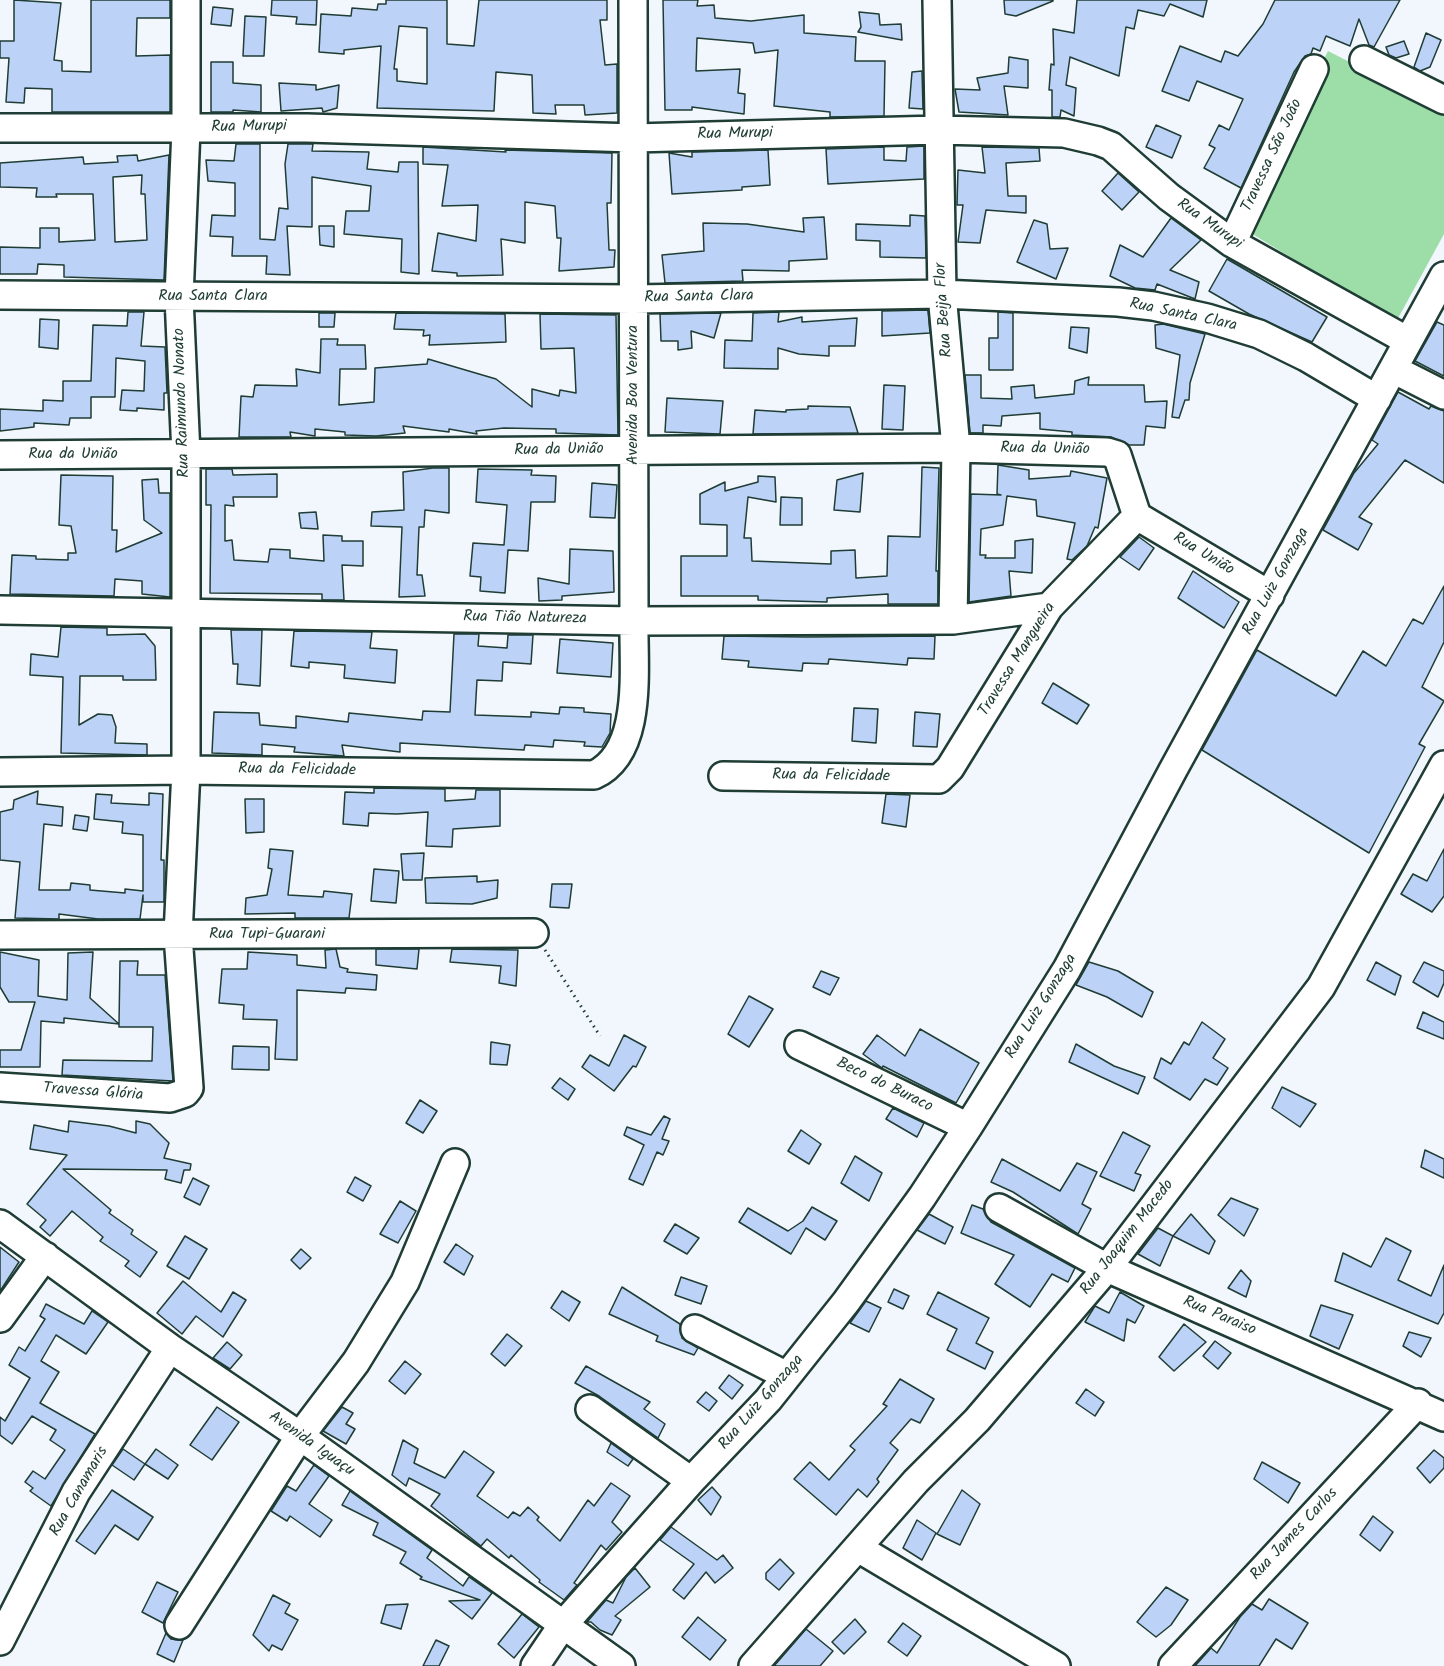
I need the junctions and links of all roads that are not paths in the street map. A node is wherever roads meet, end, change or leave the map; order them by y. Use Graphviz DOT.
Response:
graph roads {
  1 [pos="186,0"];
  2 [pos="633,0"];
  3 [pos="937,0"];
  4 [pos="1364,60"];
  5 [pos="1314,69"];
  6 [pos="1444,100"];
  7 [pos="0,128"];
  8 [pos="186,129"];
  9 [pos="938,130"];
  10 [pos="634,138"];
  11 [pos="1232,243"];
  12 [pos="1444,276"];
  13 [pos="942,294"];
  14 [pos="0,295"];
  15 [pos="179,297"];
  16 [pos="634,299"];
  17 [pos="1408,341"];
  18 [pos="1394,369"];
  19 [pos="1444,395"];
  20 [pos="1377,399"];
  21 [pos="956,448"];
  22 [pos="635,450"];
  23 [pos="0,455"];
  24 [pos="186,455"];
  25 [pos="1137,516"];
  26 [pos="1270,595"];
  27 [pos="1049,607"];
  28 [pos="0,610"];
  29 [pos="187,613"];
  30 [pos="953,620"];
  31 [pos="634,621"];
  32 [pos="1444,765"];
  33 [pos="186,770"];
  34 [pos="0,772"];
  35 [pos="594,775"];
  36 [pos="723,776"];
  37 [pos="939,778"];
  38 [pos="534,933"];
  39 [pos="0,935"];
  40 [pos="178,935"];
  41 [pos="800,1045"];
  42 [pos="0,1087"];
  43 [pos="185,1093"];
  44 [pos="968,1127"];
  45 [pos="455,1163"];
  46 [pos="999,1208"];
  47 [pos="0,1224"];
  48 [pos="45,1256"];
  49 [pos="1107,1268"];
  50 [pos="0,1318"];
  51 [pos="695,1329"];
  52 [pos="170,1348"];
  53 [pos="788,1376"];
  54 [pos="1418,1403"];
  55 [pos="590,1409"];
  56 [pos="1444,1417"];
  57 [pos="300,1436"];
  58 [pos="691,1481"];
  59 [pos="858,1548"];
  60 [pos="179,1625"];
  61 [pos="562,1626"];
  62 [pos="0,1641"];
  63 [pos="535,1666"];
  64 [pos="621,1666"];
  65 [pos="753,1666"];
  66 [pos="1056,1666"];
  67 [pos="1173,1666"];
  1 -- 8 [label="street, Rua Raimundo Nonato"];
  2 -- 10 [label="street, Avenida Boa Ventura"];
  3 -- 9 [label="street, Rua Beija Flor"];
  4 -- 6 [label="street"];
  5 -- 11 [label="street, Travessa São João"];
  7 -- 8 [label="street, Rua Murupi"];
  8 -- 10 [label="street, Rua Murupi"];
  8 -- 15 [label="street, Rua Raimundo Nonato"];
  9 -- 10 [label="street, Rua Murupi"];
  9 -- 11 [label="street, Rua Murupi"];
  9 -- 13 [label="street, Rua Beija Flor"];
  10 -- 16 [label="street, Avenida Boa Ventura"];
  11 -- 17 [label="street, Rua Murupi"];
  12 -- 17 [label="street, Rua Luiz Gonzaga"];
  13 -- 16 [label="street, Rua Santa Clara"];
  13 -- 20 [label="street, Rua Santa Clara"];
  13 -- 21 [label="street, Rua Beija Flor"];
  14 -- 15 [label="street, Rua Santa Clara"];
  15 -- 16 [label="street, Rua Santa Clara"];
  15 -- 24 [label="street, Rua Raimundo Nonato"];
  16 -- 22 [label="street, Avenida Boa Ventura"];
  17 -- 18 [label="street, Rua Luiz Gonzaga"];
  18 -- 19 [label="street"];
  18 -- 20 [label="street, Rua Luiz Gonzaga"];
  20 -- 26 [label="street, Rua Luiz Gonzaga"];
  21 -- 22 [label="street, Rua da União"];
  21 -- 25 [label="street, Rua da União"];
  21 -- 30 [label="street, Rua Beija Flor"];
  22 -- 24 [label="street, Rua da União"];
  22 -- 31 [label="street, Avenida Boa Ventura"];
  23 -- 24 [label="street, Rua da União"];
  24 -- 29 [label="street, Rua Raimundo Nonato"];
  25 -- 26 [label="street, Rua União"];
  25 -- 27 [label="street, Travessa Mangueira"];
  26 -- 44 [label="street, Rua Luiz Gonzaga"];
  27 -- 30 [label="street, Rua Tião Natureza"];
  27 -- 37 [label="street, Travessa Mangueira"];
  28 -- 29 [label="street, Rua Tião Natureza"];
  29 -- 31 [label="street, Rua Tião Natureza"];
  29 -- 33 [label="street, Rua Raimundo Nonato"];
  30 -- 31 [label="street, Rua Tião Natureza"];
  31 -- 35 [label="street, Avenida Boa Ventura"];
  32 -- 49 [label="street, Rua Joaquim Macedo"];
  33 -- 34 [label="street, Rua da Felicidade"];
  33 -- 35 [label="street, Rua da Felicidade"];
  33 -- 40 [label="street, Rua Raimundo Nonato"];
  36 -- 37 [label="street, Rua da Felicidade"];
  38 -- 40 [label="street, Rua Tupi-Guarani"];
  39 -- 40 [label="street, Rua Tupi-Guarani"];
  40 -- 43 [label="street, Rua Raimundo Nonato"];
  41 -- 44 [label="street, Beco do Buraco"];
  42 -- 43 [label="street, Travessa Glória"];
  44 -- 53 [label="street, Rua Luiz Gonzaga"];
  45 -- 57 [label="street"];
  46 -- 49 [label="street, Rua Paraiso"];
  47 -- 48 [label="street, Avenida Iguaçu"];
  48 -- 50 [label="street"];
  48 -- 52 [label="street, Avenida Iguaçu"];
  49 -- 54 [label="street, Rua Paraiso"];
  49 -- 59 [label="street, Rua Joaquim Macedo"];
  51 -- 53 [label="street"];
  52 -- 57 [label="street, Avenida Iguaçu"];
  52 -- 62 [label="street, Rua Canamaris"];
  53 -- 58 [label="street, Rua Luiz Gonzaga"];
  54 -- 56 [label="street, Rua Paraiso"];
  54 -- 67 [label="street, Rua James Carlos"];
  55 -- 58 [label="street"];
  57 -- 60 [label="street"];
  57 -- 61 [label="street, Avenida Iguaçu"];
  58 -- 61 [label="street, Rua Luiz Gonzaga"];
  59 -- 65 [label="street, Rua Joaquim Macedo"];
  59 -- 66 [label="street"];
  61 -- 63 [label="street, Rua Luiz Gonzaga"];
  61 -- 64 [label="street, Avenida Iguaçu"];
}
